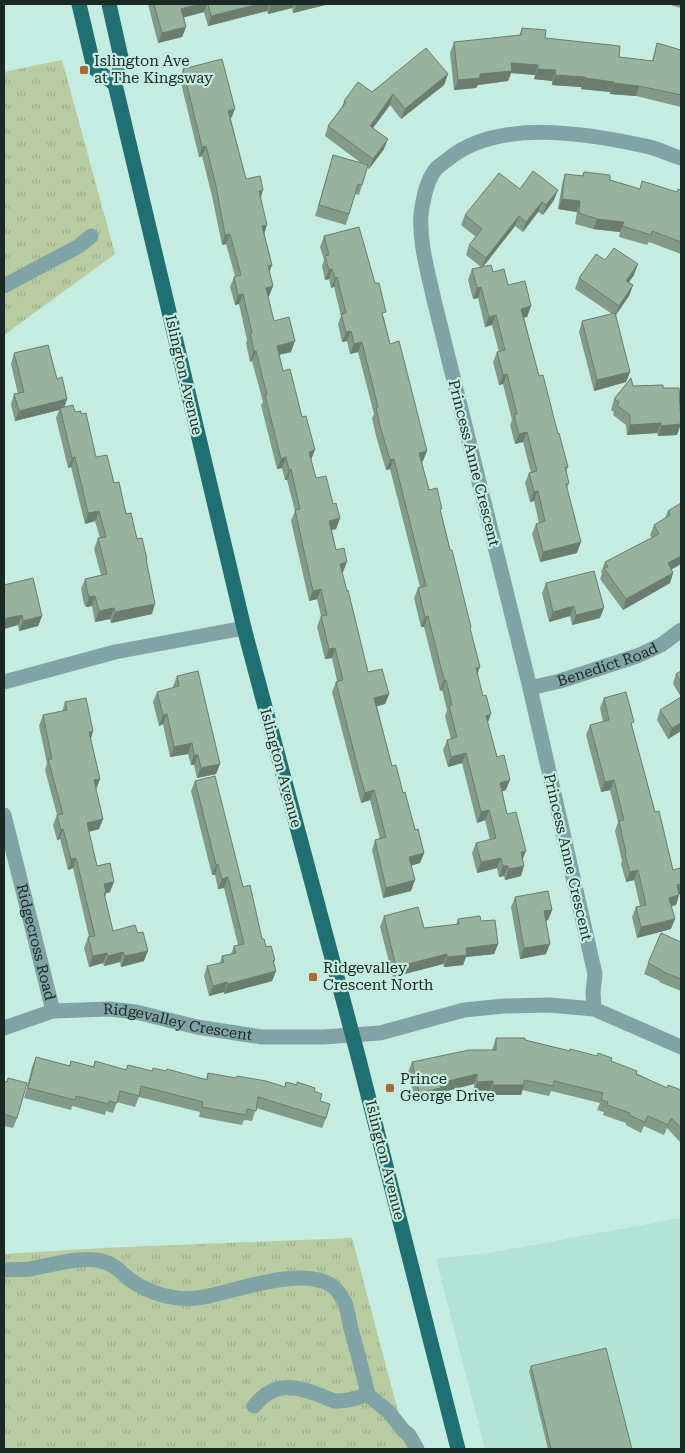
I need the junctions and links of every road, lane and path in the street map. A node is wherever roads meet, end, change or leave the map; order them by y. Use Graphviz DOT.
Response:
graph roads {
  1 [pos="79,4"];
  2 [pos="108,4"];
  3 [pos="115,84"];
  4 [pos="681,158"];
  5 [pos="91,236"];
  6 [pos="4,286"];
  7 [pos="244,628"];
  8 [pos="681,630"];
  9 [pos="4,682"];
  10 [pos="530,688"];
  11 [pos="4,816"];
  12 [pos="594,1009"];
  13 [pos="54,1011"];
  14 [pos="4,1028"];
  15 [pos="353,1034"];
  16 [pos="681,1047"];
  17 [pos="4,1270"];
  18 [pos="368,1395"];
  19 [pos="254,1406"];
  20 [pos="416,1449"];
  21 [pos="458,1449"];
  1 -- 3 [label="main road"];
  2 -- 3 [label="main road, Islington Avenue"];
  3 -- 7 [label="main road, Islington Avenue"];
  4 -- 10 [label="street, Princess Anne Crescent"];
  5 -- 6 [label="street"];
  7 -- 9 [label="street"];
  7 -- 15 [label="main road, Islington Avenue"];
  8 -- 10 [label="street, Benedict Road"];
  10 -- 12 [label="street, Princess Anne Crescent"];
  11 -- 13 [label="street, Ridgecross Road"];
  12 -- 15 [label="street"];
  12 -- 16 [label="street"];
  13 -- 14 [label="street, Ridgevalley Crescent"];
  13 -- 15 [label="street, Ridgevalley Crescent"];
  15 -- 21 [label="main road, Islington Avenue"];
  17 -- 18 [label="street"];
  18 -- 19 [label="street"];
  18 -- 20 [label="street"];
}
